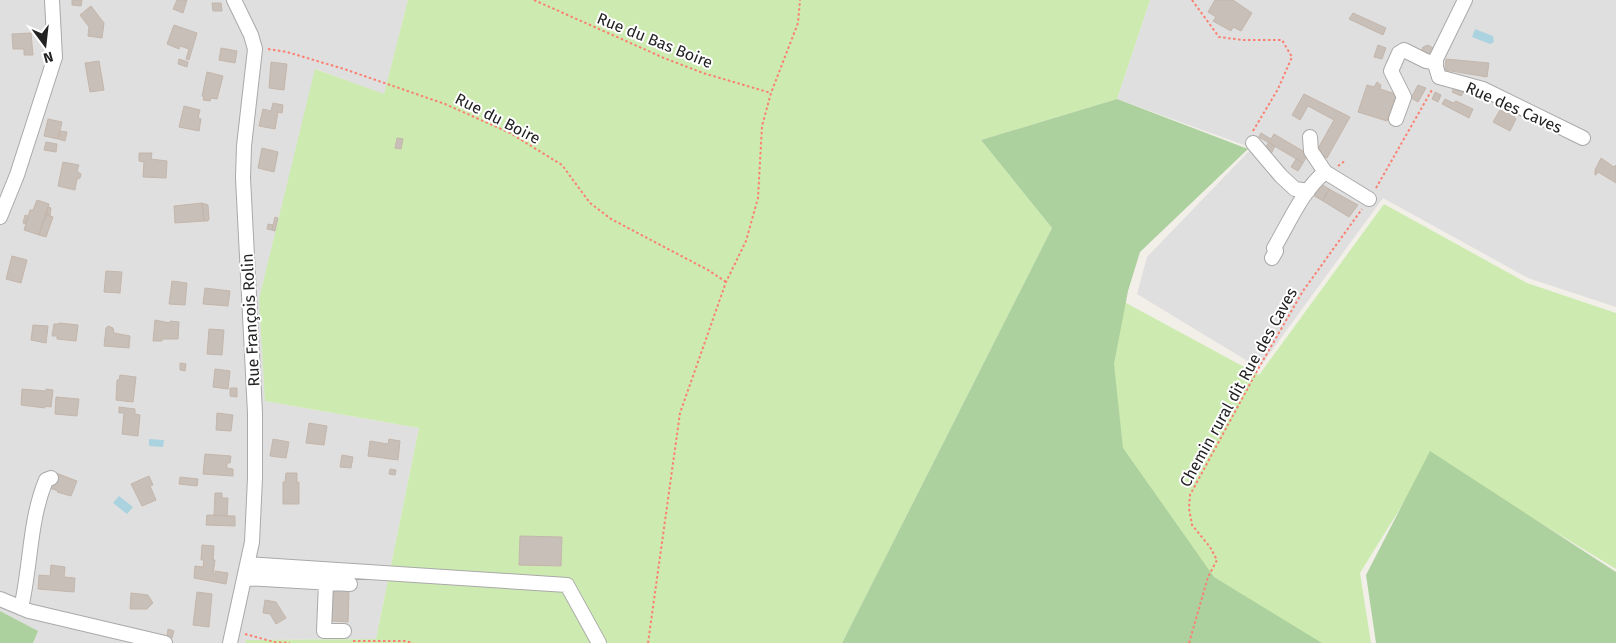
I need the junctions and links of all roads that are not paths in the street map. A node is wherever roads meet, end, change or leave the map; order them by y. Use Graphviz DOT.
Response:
graph roads {
  1 [pos="52,0"];
  2 [pos="234,0"];
  3 [pos="1465,0"];
  4 [pos="1436,62"];
  5 [pos="1391,71"];
  6 [pos="1384,84"];
  7 [pos="1396,119"];
  8 [pos="1310,137"];
  9 [pos="1583,138"];
  10 [pos="1253,142"];
  11 [pos="1325,172"];
  12 [pos="1308,191"];
  13 [pos="1369,199"];
  14 [pos="0,217"];
  15 [pos="1272,258"];
  16 [pos="52,478"];
  17 [pos="248,564"];
  18 [pos="245,578"];
  19 [pos="326,583"];
  20 [pos="350,584"];
  21 [pos="0,599"];
  22 [pos="21,608"];
  23 [pos="349,636"];
  24 [pos="232,637"];
  25 [pos="165,643"];
  26 [pos="599,643"];
  1 -- 14 [label="street"];
  2 -- 17 [label="street, Rue François Rolin"];
  3 -- 4 [label="street"];
  4 -- 5 [label="street"];
  4 -- 9 [label="street, Rue des Caves"];
  5 -- 6 [label="street"];
  5 -- 7 [label="street"];
  8 -- 11 [label="street"];
  10 -- 12 [label="street"];
  11 -- 12 [label="street"];
  11 -- 13 [label="street"];
  12 -- 15 [label="street"];
  16 -- 22 [label="street"];
  17 -- 18 [label="street, Rue François Rolin"];
  17 -- 26 [label="street"];
  18 -- 19 [label="street"];
  18 -- 24 [label="street, Rue François Rolin"];
  19 -- 20 [label="street"];
  19 -- 23 [label="street"];
  21 -- 22 [label="street"];
  22 -- 25 [label="street"];
}
